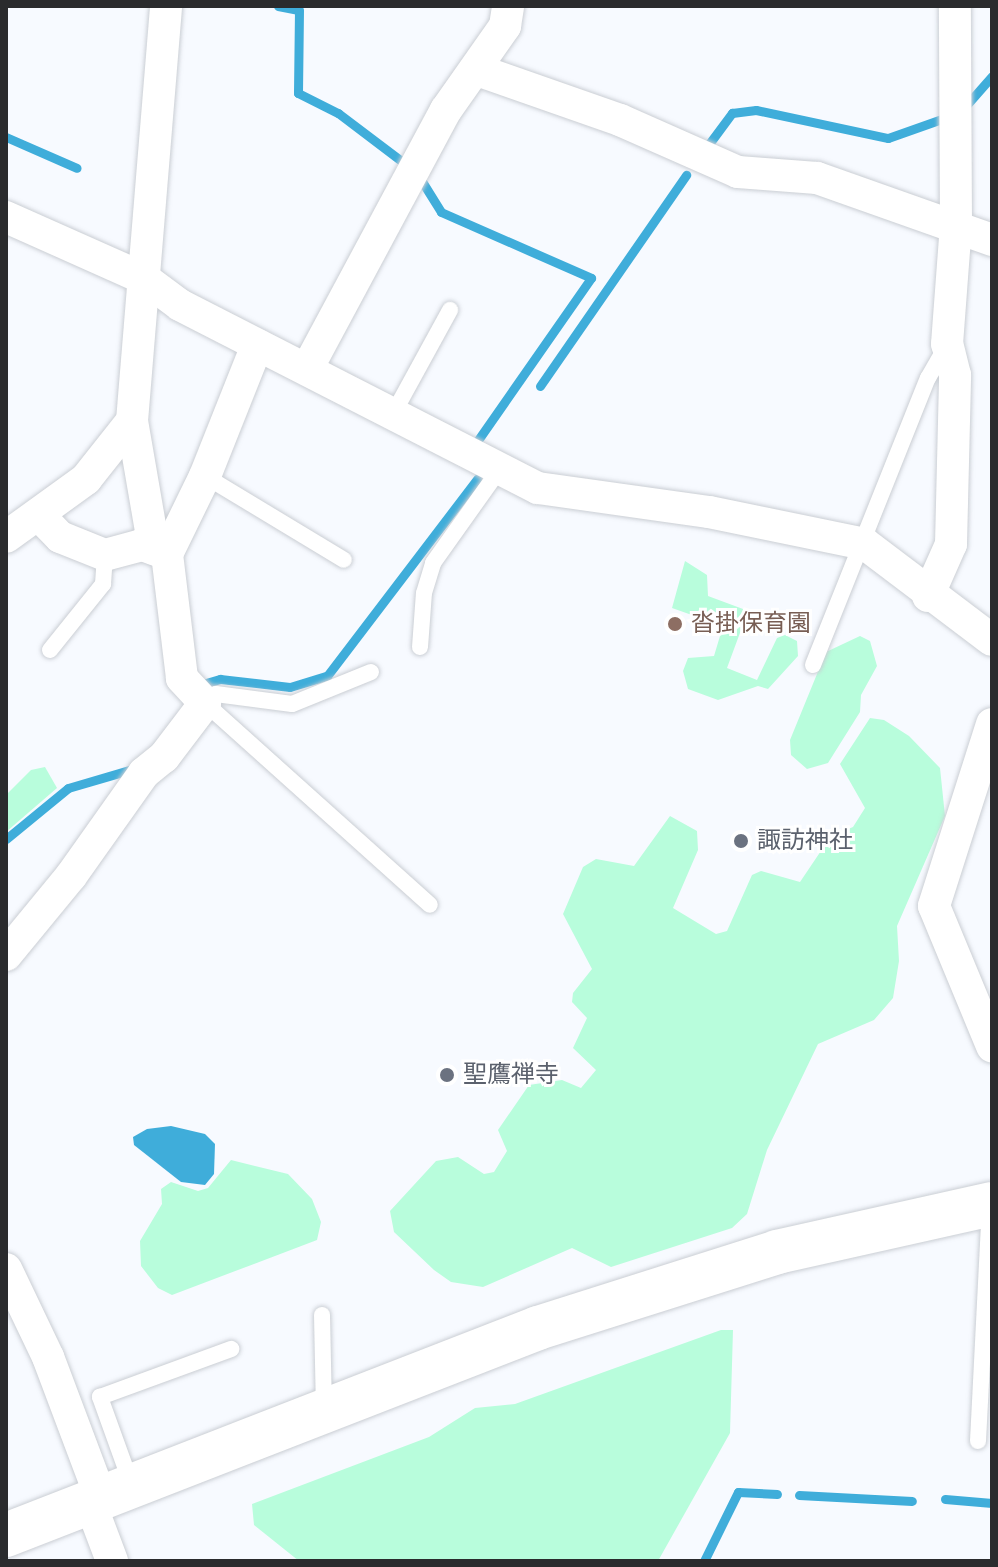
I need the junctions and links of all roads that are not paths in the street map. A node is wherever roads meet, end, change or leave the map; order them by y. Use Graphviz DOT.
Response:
graph roads {
  1 [pos="166,6"];
  2 [pos="508,6"];
  3 [pos="955,6"];
  4 [pos="477,70"];
  5 [pos="6,217"];
  6 [pos="956,224"];
  7 [pos="992,240"];
  8 [pos="145,279"];
  9 [pos="450,310"];
  10 [pos="947,344"];
  11 [pos="257,345"];
  12 [pos="307,369"];
  13 [pos="392,416"];
  14 [pos="132,421"];
  15 [pos="499,470"];
  16 [pos="205,476"];
  17 [pos="20,522"];
  18 [pos="865,544"];
  19 [pos="160,552"];
  20 [pos="105,555"];
  21 [pos="344,560"];
  22 [pos="928,596"];
  23 [pos="992,640"];
  24 [pos="420,647"];
  25 [pos="50,650"];
  26 [pos="813,665"];
  27 [pos="371,672"];
  28 [pos="205,703"];
  29 [pos="992,724"];
  30 [pos="430,905"];
  31 [pos="6,955"];
  32 [pos="992,1046"];
  33 [pos="991,1205"];
  34 [pos="6,1269"];
  35 [pos="322,1315"];
  36 [pos="231,1349"];
  37 [pos="325,1413"];
  38 [pos="978,1441"];
  39 [pos="109,1498"];
  40 [pos="6,1535"];
  41 [pos="112,1561"];
  1 -- 8 [label="street"];
  2 -- 4 [label="street"];
  3 -- 6 [label="street"];
  4 -- 6 [label="street"];
  4 -- 12 [label="street"];
  5 -- 8 [label="street"];
  6 -- 7 [label="street"];
  6 -- 10 [label="street"];
  8 -- 11 [label="street"];
  8 -- 14 [label="street"];
  9 -- 13 [label="lane"];
  10 -- 18 [label="lane"];
  10 -- 22 [label="street"];
  11 -- 12 [label="street"];
  11 -- 16 [label="street"];
  12 -- 13 [label="street"];
  13 -- 15 [label="street"];
  14 -- 17 [label="street"];
  14 -- 19 [label="street"];
  15 -- 18 [label="street"];
  15 -- 24 [label="lane"];
  16 -- 19 [label="street"];
  16 -- 21 [label="lane"];
  17 -- 20 [label="street"];
  18 -- 22 [label="street"];
  18 -- 26 [label="lane"];
  19 -- 20 [label="street"];
  19 -- 28 [label="street"];
  20 -- 25 [label="lane"];
  22 -- 23 [label="street"];
  27 -- 28 [label="lane"];
  28 -- 30 [label="lane"];
  28 -- 31 [label="street"];
  29 -- 32 [label="street"];
  33 -- 37 [label="street"];
  33 -- 38 [label="lane"];
  34 -- 39 [label="street"];
  35 -- 37 [label="lane"];
  36 -- 39 [label="lane"];
  37 -- 39 [label="street"];
  39 -- 40 [label="street"];
  39 -- 41 [label="street"];
}
